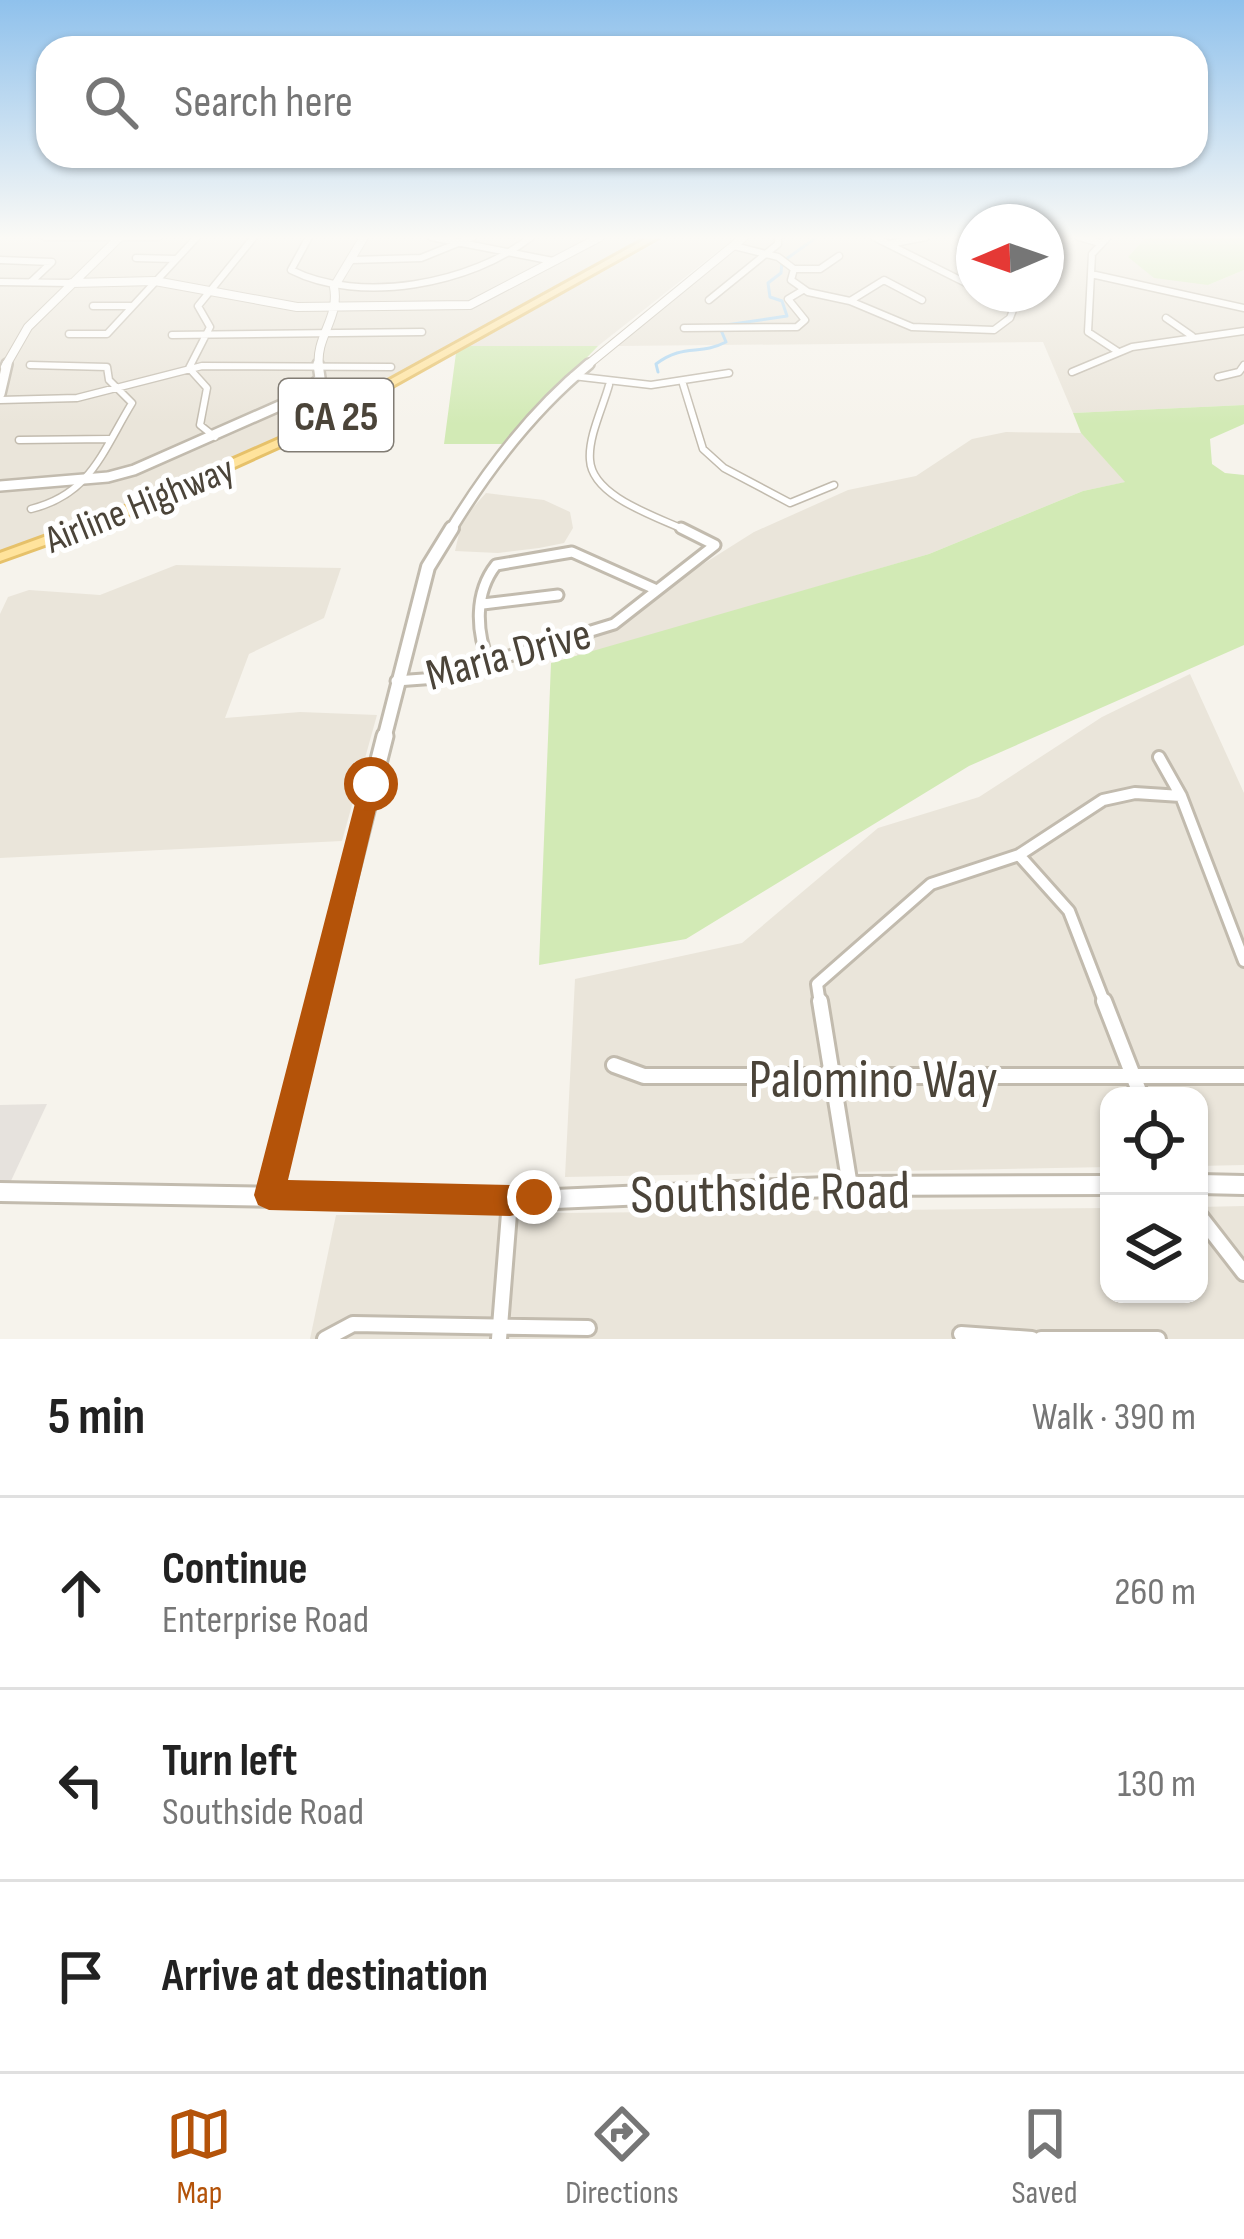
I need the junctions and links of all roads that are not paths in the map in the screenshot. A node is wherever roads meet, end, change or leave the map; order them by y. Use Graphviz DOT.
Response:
graph roads {
  1 [pos="57,299"];
  2 [pos="136,299"];
  3 [pos="204,299"];
  4 [pos="264,299"];
  5 [pos="337,299"];
  6 [pos="479,299"];
  7 [pos="541,299"];
  8 [pos="667,299"];
  9 [pos="788,299"];
  10 [pos="844,299"];
  11 [pos="1090,299"];
  12 [pos="850,301"];
  13 [pos="130,305"];
  14 [pos="93,306"];
  15 [pos="337,307"];
  16 [pos="1012,312"];
  17 [pos="1166,318"];
  18 [pos="684,328"];
  19 [pos="994,330"];
  20 [pos="422,332"];
  21 [pos="1242,333"];
  22 [pos="69,334"];
  23 [pos="322,334"];
  24 [pos="172,335"];
  25 [pos="206,335"];
  26 [pos="1192,336"];
  27 [pos="997,340"];
  28 [pos="1117,351"];
  29 [pos="30,365"];
  30 [pos="1244,365"];
  31 [pos="391,367"];
  32 [pos="189,368"];
  33 [pos="321,368"];
  34 [pos="1072,372"];
  35 [pos="729,373"];
  36 [pos="572,376"];
  37 [pos="1218,376"];
  38 [pos="683,384"];
  39 [pos="609,385"];
  40 [pos="118,387"];
  41 [pos="0,397"];
  42 [pos="215,437"];
  43 [pos="110,439"];
  44 [pos="19,440"];
  45 [pos="85,478"];
  46 [pos="834,485"];
  47 [pos="0,486"];
  48 [pos="31,509"];
  49 [pos="0,557"];
  50 [pos="657,590"];
  51 [pos="559,595"];
  52 [pos="483,604"];
  53 [pos="489,663"];
  54 [pos="396,681"];
  55 [pos="1159,757"];
  56 [pos="1181,796"];
  57 [pos="1019,856"];
  58 [pos="1244,961"];
  59 [pos="614,1065"];
  60 [pos="1244,1076"];
  61 [pos="1134,1078"];
  62 [pos="830,1079"];
  63 [pos="1138,1087"];
  64 [pos="1208,1184"];
  65 [pos="1100,1185"];
  66 [pos="1244,1185"];
  67 [pos="850,1186"];
  68 [pos="0,1192"];
  69 [pos="269,1195"];
  70 [pos="510,1201"];
  71 [pos="1208,1227"];
  72 [pos="1244,1273"];
  73 [pos="588,1328"];
  74 [pos="500,1332"];
  75 [pos="962,1334"];
  76 [pos="326,1339"];
  77 [pos="1037,1339"];
  78 [pos="1158,1339"];
  1 -- 41 [label="street"];
  2 -- 13 [label="street"];
  3 -- 25 [label="street"];
  4 -- 15 [label="street"];
  5 -- 15 [label="street"];
  6 -- 15 [label="street"];
  7 -- 49 [label="main road, Airline Highway / CA 25"];
  8 -- 36 [label="street"];
  9 -- 18 [label="street"];
  10 -- 12 [label="street"];
  11 -- 28 [label="street"];
  12 -- 19 [label="street"];
  13 -- 14 [label="street"];
  13 -- 22 [label="street"];
  15 -- 23 [label="street"];
  16 -- 19 [label="street"];
  17 -- 26 [label="street"];
  19 -- 27 [label="street"];
  20 -- 23 [label="street"];
  21 -- 26 [label="street"];
  23 -- 25 [label="street"];
  23 -- 33 [label="street"];
  24 -- 25 [label="street"];
  25 -- 32 [label="street"];
  26 -- 28 [label="street"];
  28 -- 34 [label="street"];
  29 -- 40 [label="street"];
  30 -- 37 [label="street"];
  31 -- 33 [label="street"];
  32 -- 33 [label="street"];
  32 -- 40 [label="street"];
  32 -- 42 [label="street"];
  33 -- 42 [label="street"];
  35 -- 38 [label="street"];
  36 -- 39 [label="street"];
  36 -- 54 [label="street"];
  38 -- 39 [label="street"];
  38 -- 46 [label="street"];
  39 -- 50 [label="street, Maria Drive"];
  40 -- 41 [label="street"];
  40 -- 43 [label="street"];
  42 -- 45 [label="street"];
  43 -- 44 [label="street"];
  43 -- 45 [label="street"];
  45 -- 47 [label="street"];
  45 -- 48 [label="street"];
  50 -- 52 [label="street"];
  50 -- 53 [label="street, Maria Drive"];
  51 -- 52 [label="street"];
  52 -- 53 [label="street"];
  53 -- 54 [label="street, Maria Drive"];
  54 -- 69 [label="street"];
  55 -- 56 [label="street"];
  56 -- 57 [label="street"];
  56 -- 58 [label="street"];
  57 -- 61 [label="street"];
  57 -- 62 [label="street"];
  59 -- 62 [label="street, Palomino Way"];
  60 -- 61 [label="street, Palomino Way"];
  61 -- 62 [label="street, Palomino Way"];
  61 -- 63 [label="street"];
  62 -- 67 [label="street"];
  64 -- 66 [label="street"];
  65 -- 67 [label="street, Southside Road"];
  67 -- 70 [label="street, Southside Road"];
  68 -- 69 [label="street, Southside Road"];
  69 -- 70 [label="street, Southside Road"];
  70 -- 74 [label="street"];
  71 -- 72 [label="street"];
  73 -- 74 [label="street"];
  74 -- 76 [label="street"];
  75 -- 77 [label="street"];
  77 -- 78 [label="street"];
}
